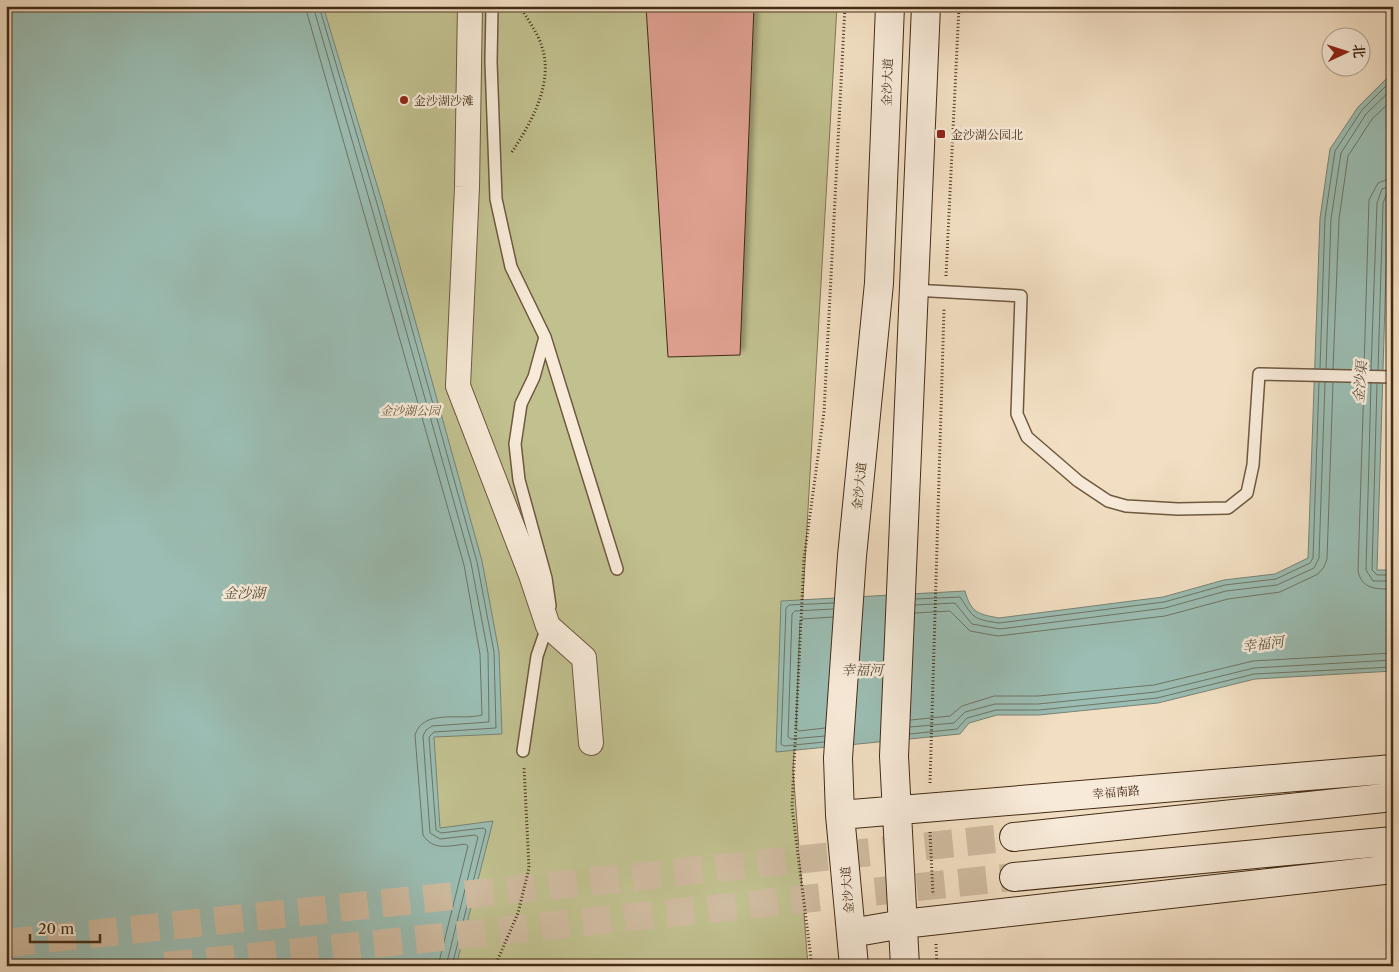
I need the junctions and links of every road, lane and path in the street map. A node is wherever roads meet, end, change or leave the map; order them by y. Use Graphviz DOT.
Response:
graph roads {
  1 [pos="470,6"];
  2 [pos="492,6"];
  3 [pos="520,6"];
  4 [pos="845,6"];
  5 [pos="890,6"];
  6 [pos="926,6"];
  7 [pos="495,164"];
  8 [pos="913,290"];
  9 [pos="545,336"];
  10 [pos="1393,378"];
  11 [pos="937,554"];
  12 [pos="617,569"];
  13 [pos="548,626"];
  14 [pos="591,743"];
  15 [pos="523,751"];
  16 [pos="1393,769"];
  17 [pos="1393,797"];
  18 [pos="929,808"];
  19 [pos="897,811"];
  20 [pos="840,815"];
  21 [pos="1014,837"];
  22 [pos="1393,841"];
  23 [pos="1393,869"];
  24 [pos="1014,876"];
  25 [pos="934,921"];
  26 [pos="902,924"];
  27 [pos="851,933"];
  28 [pos="495,966"];
  29 [pos="812,966"];
  30 [pos="854,966"];
  31 [pos="906,966"];
  32 [pos="937,966"];
  1 -- 13 [label="street"];
  2 -- 7 [label="lane"];
  3 -- 7 [label="path"];
  4 -- 29 [label="path"];
  5 -- 20 [label="main road, 金沙大道"];
  6 -- 8 [label="main road"];
  7 -- 9 [label="lane"];
  8 -- 10 [label="lane"];
  8 -- 19 [label="main road"];
  9 -- 12 [label="lane"];
  9 -- 13 [label="lane"];
  11 -- 18 [label="path"];
  13 -- 14 [label="street"];
  13 -- 15 [label="lane"];
  15 -- 28 [label="path"];
  16 -- 18 [label="main road, 幸福南路"];
  17 -- 21 [label="main road"];
  18 -- 19 [label="main road, 幸福南路"];
  18 -- 25 [label="path"];
  19 -- 20 [label="main road, 幸福南路"];
  19 -- 26 [label="main road"];
  20 -- 27 [label="main road, 金沙大道"];
  22 -- 24 [label="main road"];
  23 -- 25 [label="main road"];
  25 -- 26 [label="main road"];
  25 -- 32 [label="path"];
  26 -- 27 [label="main road"];
  26 -- 31 [label="main road"];
  27 -- 30 [label="main road, 金沙大道"];
}
